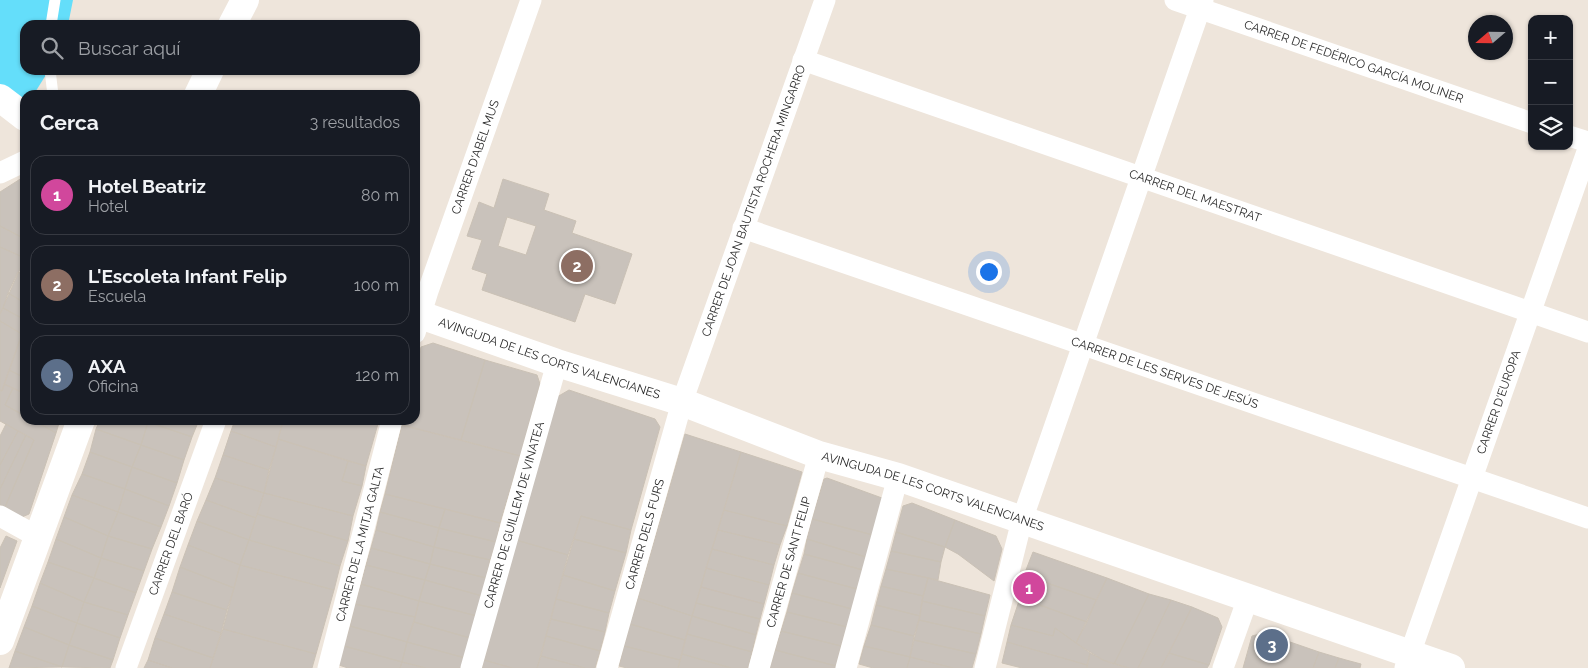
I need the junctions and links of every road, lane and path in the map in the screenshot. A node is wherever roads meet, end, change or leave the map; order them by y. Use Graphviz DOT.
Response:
graph roads {
  1 [pos="55,0"];
  2 [pos="245,0"];
  3 [pos="531,0"];
  4 [pos="824,0"];
  5 [pos="1175,0"];
  6 [pos="1202,4"];
  7 [pos="52,20"];
  8 [pos="235,20"];
  9 [pos="803,60"];
  10 [pos="51,75"];
  11 [pos="52,90"];
  12 [pos="1528,122"];
  13 [pos="1573,137"];
  14 [pos="1588,142"];
  15 [pos="1588,149"];
  16 [pos="20,163"];
  17 [pos="0,173"];
  18 [pos="1142,177"];
  19 [pos="743,228"];
  20 [pos="420,312"];
  21 [pos="1530,312"];
  22 [pos="420,321"];
  23 [pos="1588,332"];
  24 [pos="1083,344"];
  25 [pos="557,363"];
  26 [pos="682,402"];
  27 [pos="79,425"];
  28 [pos="214,425"];
  29 [pos="391,425"];
  30 [pos="819,455"];
  31 [pos="898,477"];
  32 [pos="1472,478"];
  33 [pos="0,516"];
  34 [pos="1588,518"];
  35 [pos="1022,520"];
  36 [pos="38,537"];
  37 [pos="1248,598"];
  38 [pos="0,641"];
  39 [pos="1407,661"];
  40 [pos="126,668"];
  41 [pos="328,668"];
  42 [pos="471,668"];
  43 [pos="607,668"];
  44 [pos="759,668"];
  45 [pos="846,668"];
  46 [pos="985,668"];
  47 [pos="1223,668"];
  48 [pos="1451,668"];
  1 -- 7 [label="lane"];
  2 -- 8 [label="street"];
  3 -- 20 [label="street, CARRER D'ABEL MUS"];
  4 -- 9 [label="street, CARRER DE JOAN BAUTISTA ROCHERA MINGARRO"];
  5 -- 6 [label="street, CARRER DE FEDÉRICO GARCÍA MOLINER"];
  6 -- 12 [label="street, CARRER DE FEDÉRICO GARCÍA MOLINER"];
  6 -- 18 [label="street"];
  9 -- 18 [label="street, CARRER DEL MAESTRAT"];
  9 -- 19 [label="street, CARRER DE JOAN BAUTISTA ROCHERA MINGARRO"];
  10 -- 11 [label="lane"];
  13 -- 14 [label="street"];
  15 -- 21 [label="street, CARRER D'EUROPA"];
  16 -- 17 [label="street"];
  18 -- 21 [label="street, CARRER DEL MAESTRAT"];
  18 -- 24 [label="street"];
  19 -- 24 [label="street, CARRER DE LES SERVES DE JESÚS"];
  19 -- 26 [label="street, CARRER DE JOAN BAUTISTA ROCHERA MINGARRO"];
  21 -- 23 [label="street, CARRER DEL MAESTRAT"];
  21 -- 32 [label="street, CARRER D'EUROPA"];
  22 -- 25 [label="street, AVINGUDA DE LES CORTS VALENCIANES"];
  24 -- 32 [label="street, CARRER DE LES SERVES DE JESÚS"];
  24 -- 35 [label="street"];
  25 -- 26 [label="street, AVINGUDA DE LES CORTS VALENCIANES"];
  25 -- 42 [label="street, CARRER DE GUILLEM DE VINATEA"];
  26 -- 30 [label="street, AVINGUDA DE LES CORTS VALENCIANES"];
  26 -- 43 [label="street, CARRER DELS FURS"];
  27 -- 36 [label="street"];
  28 -- 40 [label="street, CARRER DEL BARÓ"];
  29 -- 41 [label="street, CARRER DE LA MITJA GALTA"];
  30 -- 31 [label="street, AVINGUDA DE LES CORTS VALENCIANES"];
  30 -- 44 [label="street, CARRER DE SANT FELIP"];
  31 -- 35 [label="street, AVINGUDA DE LES CORTS VALENCIANES"];
  31 -- 45 [label="street"];
  32 -- 34 [label="street, CARRER DE LES SERVES DE JESÚS"];
  32 -- 39 [label="street, CARRER D'EUROPA"];
  33 -- 36 [label="street"];
  35 -- 37 [label="street, AVINGUDA DE LES CORTS VALENCIANES"];
  35 -- 46 [label="street"];
  36 -- 38 [label="street"];
  37 -- 39 [label="street, AVINGUDA DE LES CORTS VALENCIANES"];
  37 -- 47 [label="street"];
  39 -- 48 [label="street, AVINGUDA DE LES CORTS VALENCIANES"];
}
